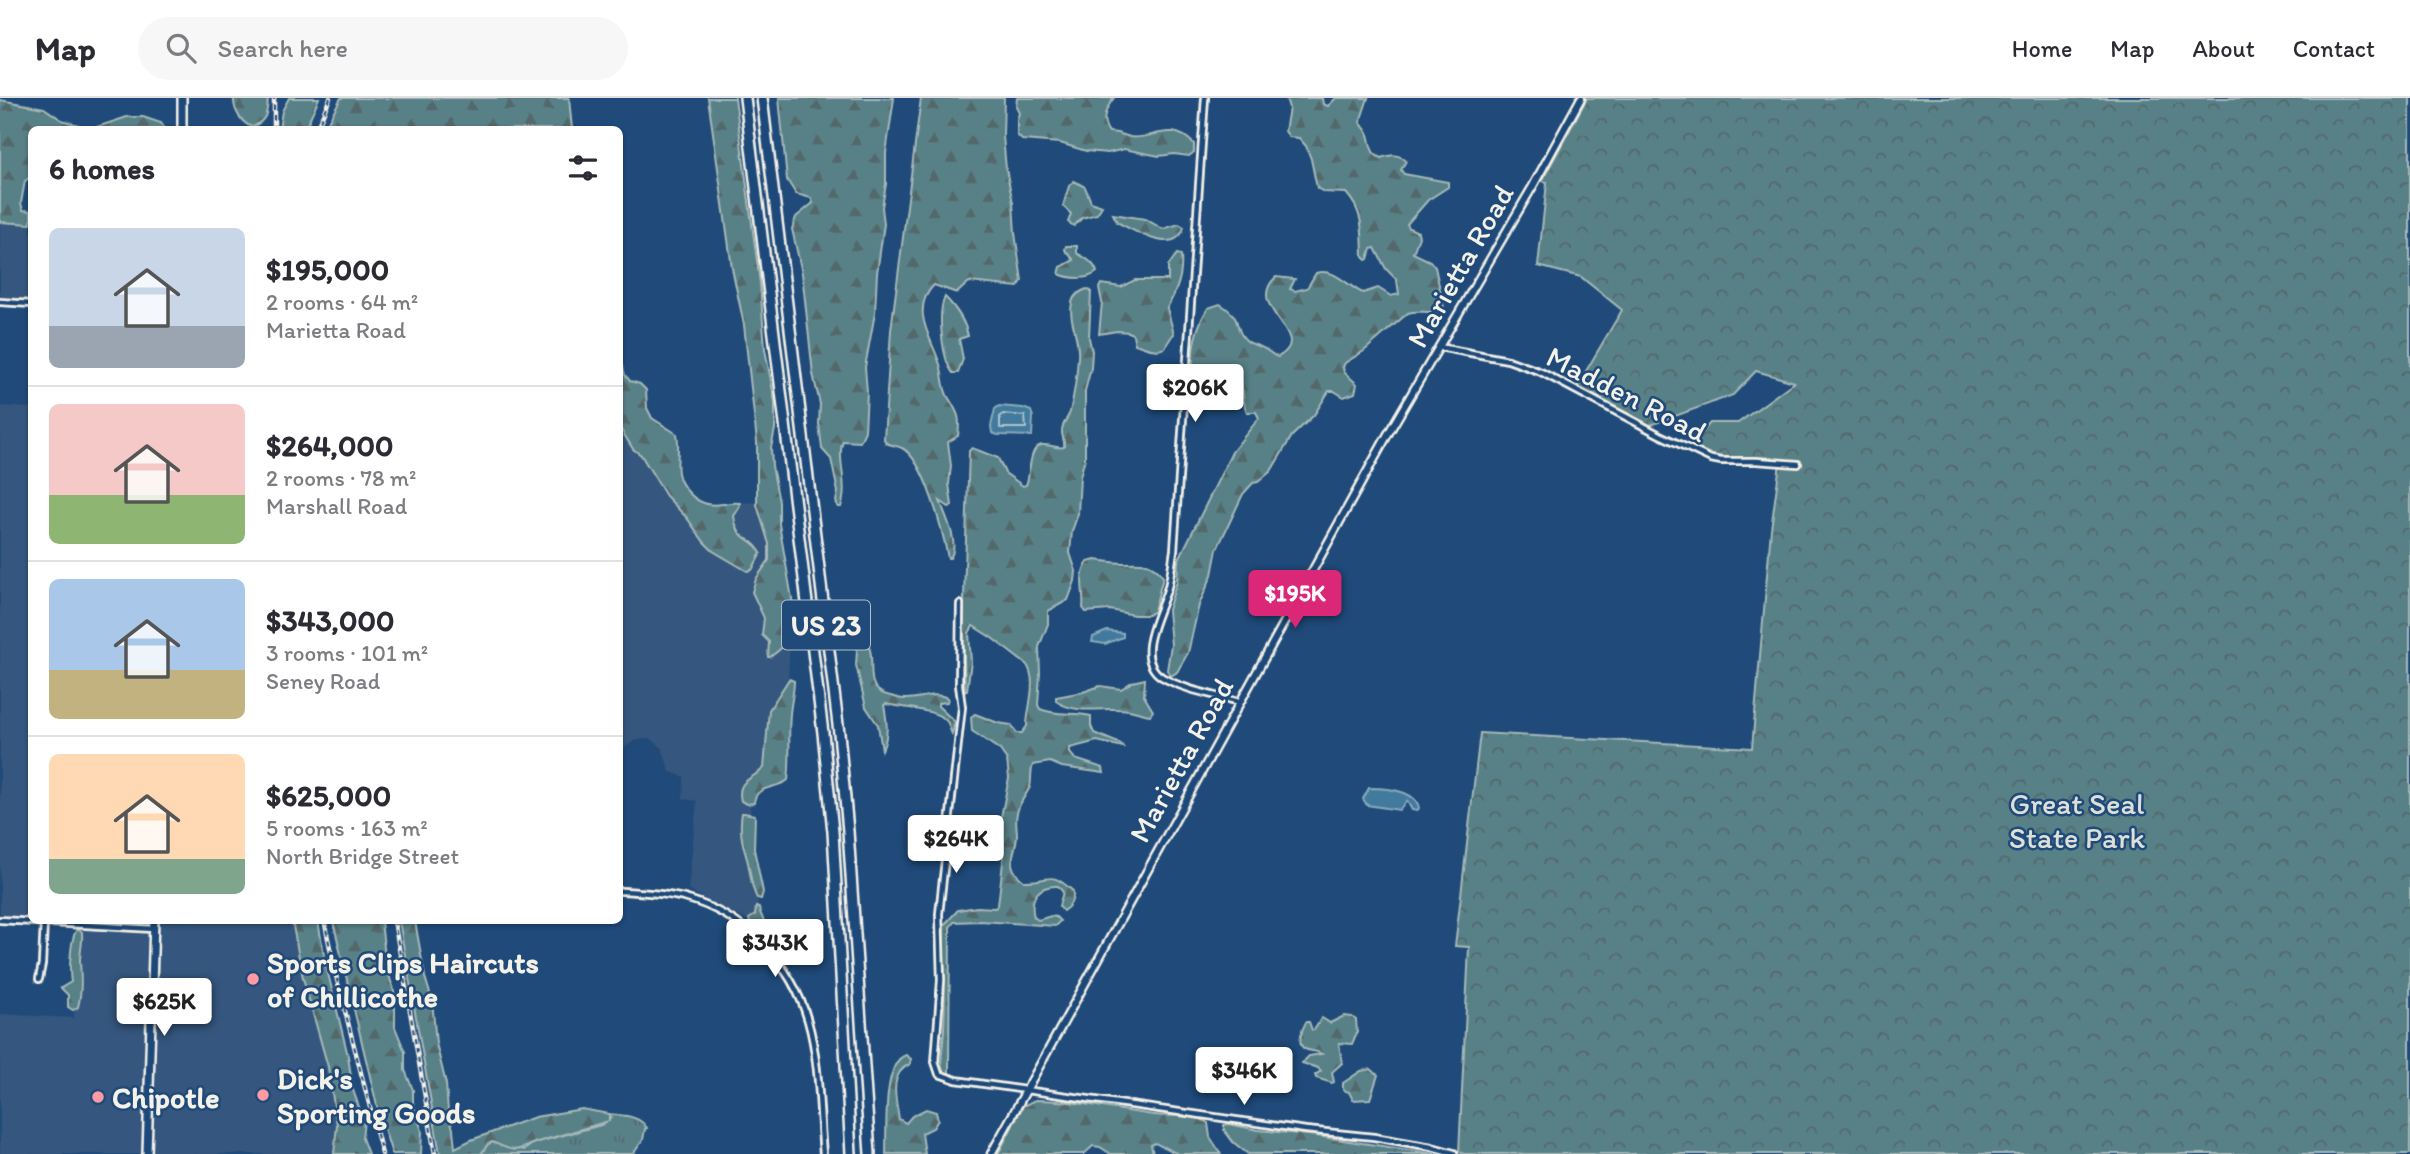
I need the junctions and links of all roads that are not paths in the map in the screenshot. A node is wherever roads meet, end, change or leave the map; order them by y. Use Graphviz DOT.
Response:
graph roads {
  1 [pos="183,98"];
  2 [pos="745,98"];
  3 [pos="762,98"];
  4 [pos="1205,98"];
  5 [pos="1581,98"];
  6 [pos="181,126"];
  7 [pos="0,302"];
  8 [pos="28,304"];
  9 [pos="1438,347"];
  10 [pos="1798,464"];
  11 [pos="960,604"];
  12 [pos="1239,702"];
  13 [pos="623,891"];
  14 [pos="0,920"];
  15 [pos="28,921"];
  16 [pos="44,924"];
  17 [pos="117,924"];
  18 [pos="154,925"];
  19 [pos="39,979"];
  20 [pos="1025,1089"];
  21 [pos="1454,1153"];
  22 [pos="147,1154"];
  23 [pos="822,1154"];
  24 [pos="851,1154"];
  25 [pos="870,1154"];
  26 [pos="991,1154"];
  1 -- 6 [label="main road"];
  2 -- 24 [label="highway, US 23"];
  3 -- 25 [label="highway, US 23"];
  4 -- 12 [label="street"];
  5 -- 9 [label="street, Marietta Road"];
  7 -- 8 [label="street"];
  9 -- 10 [label="street, Madden Road"];
  9 -- 12 [label="street, Marietta Road"];
  11 -- 20 [label="street"];
  12 -- 20 [label="street, Marietta Road"];
  13 -- 23 [label="street"];
  14 -- 15 [label="street"];
  16 -- 19 [label="street"];
  17 -- 18 [label="street"];
  18 -- 22 [label="main road"];
  20 -- 21 [label="street"];
  20 -- 26 [label="street, Marietta Road"];
}
